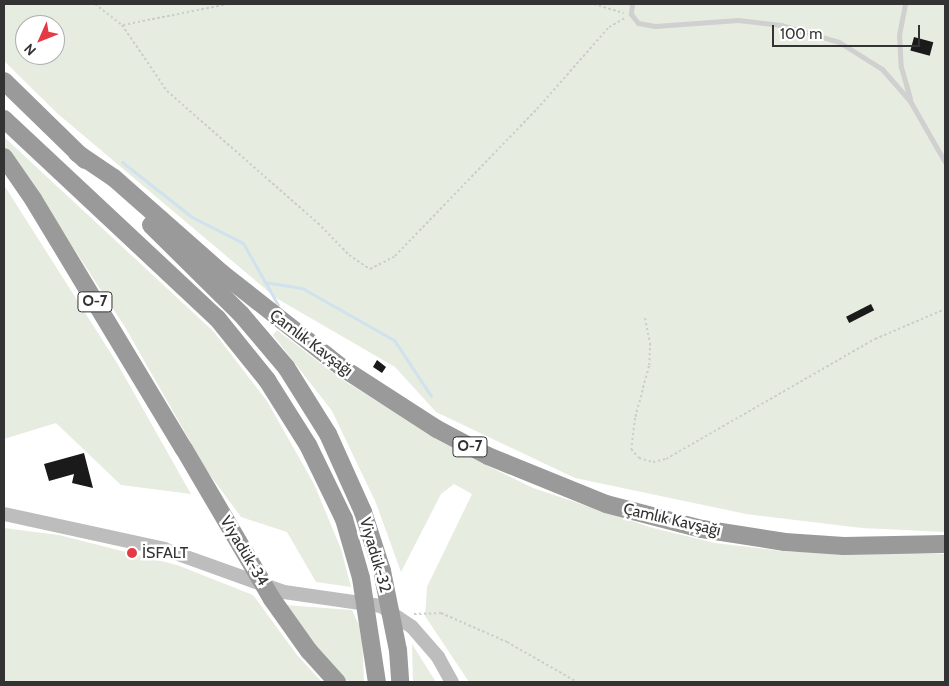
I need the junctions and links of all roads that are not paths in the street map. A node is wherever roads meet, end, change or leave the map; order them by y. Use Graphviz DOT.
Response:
graph roads {
  1 [pos="632,4"];
  2 [pos="905,4"];
  3 [pos="4,80"];
  4 [pos="910,101"];
  5 [pos="4,119"];
  6 [pos="77,152"];
  7 [pos="4,157"];
  8 [pos="945,162"];
  9 [pos="328,434"];
  10 [pos="4,514"];
  11 [pos="945,544"];
  12 [pos="337,682"];
  13 [pos="377,682"];
  14 [pos="400,682"];
  15 [pos="452,682"];
  1 -- 4 [label="lane"];
  2 -- 4 [label="lane"];
  3 -- 6 [label="highway, O-7"];
  4 -- 8 [label="lane"];
  5 -- 13 [label="highway, Viyadük-32, bridge"];
  6 -- 9 [label="highway, Çamlık Kavşağı / O-7"];
  6 -- 11 [label="highway, Çamlık Kavşağı / O-7"];
  7 -- 12 [label="highway, Viyadük-34 / O-7, bridge"];
  9 -- 14 [label="highway, Viyadük-32 / O-7, bridge"];
  10 -- 15 [label="main road"];
}
